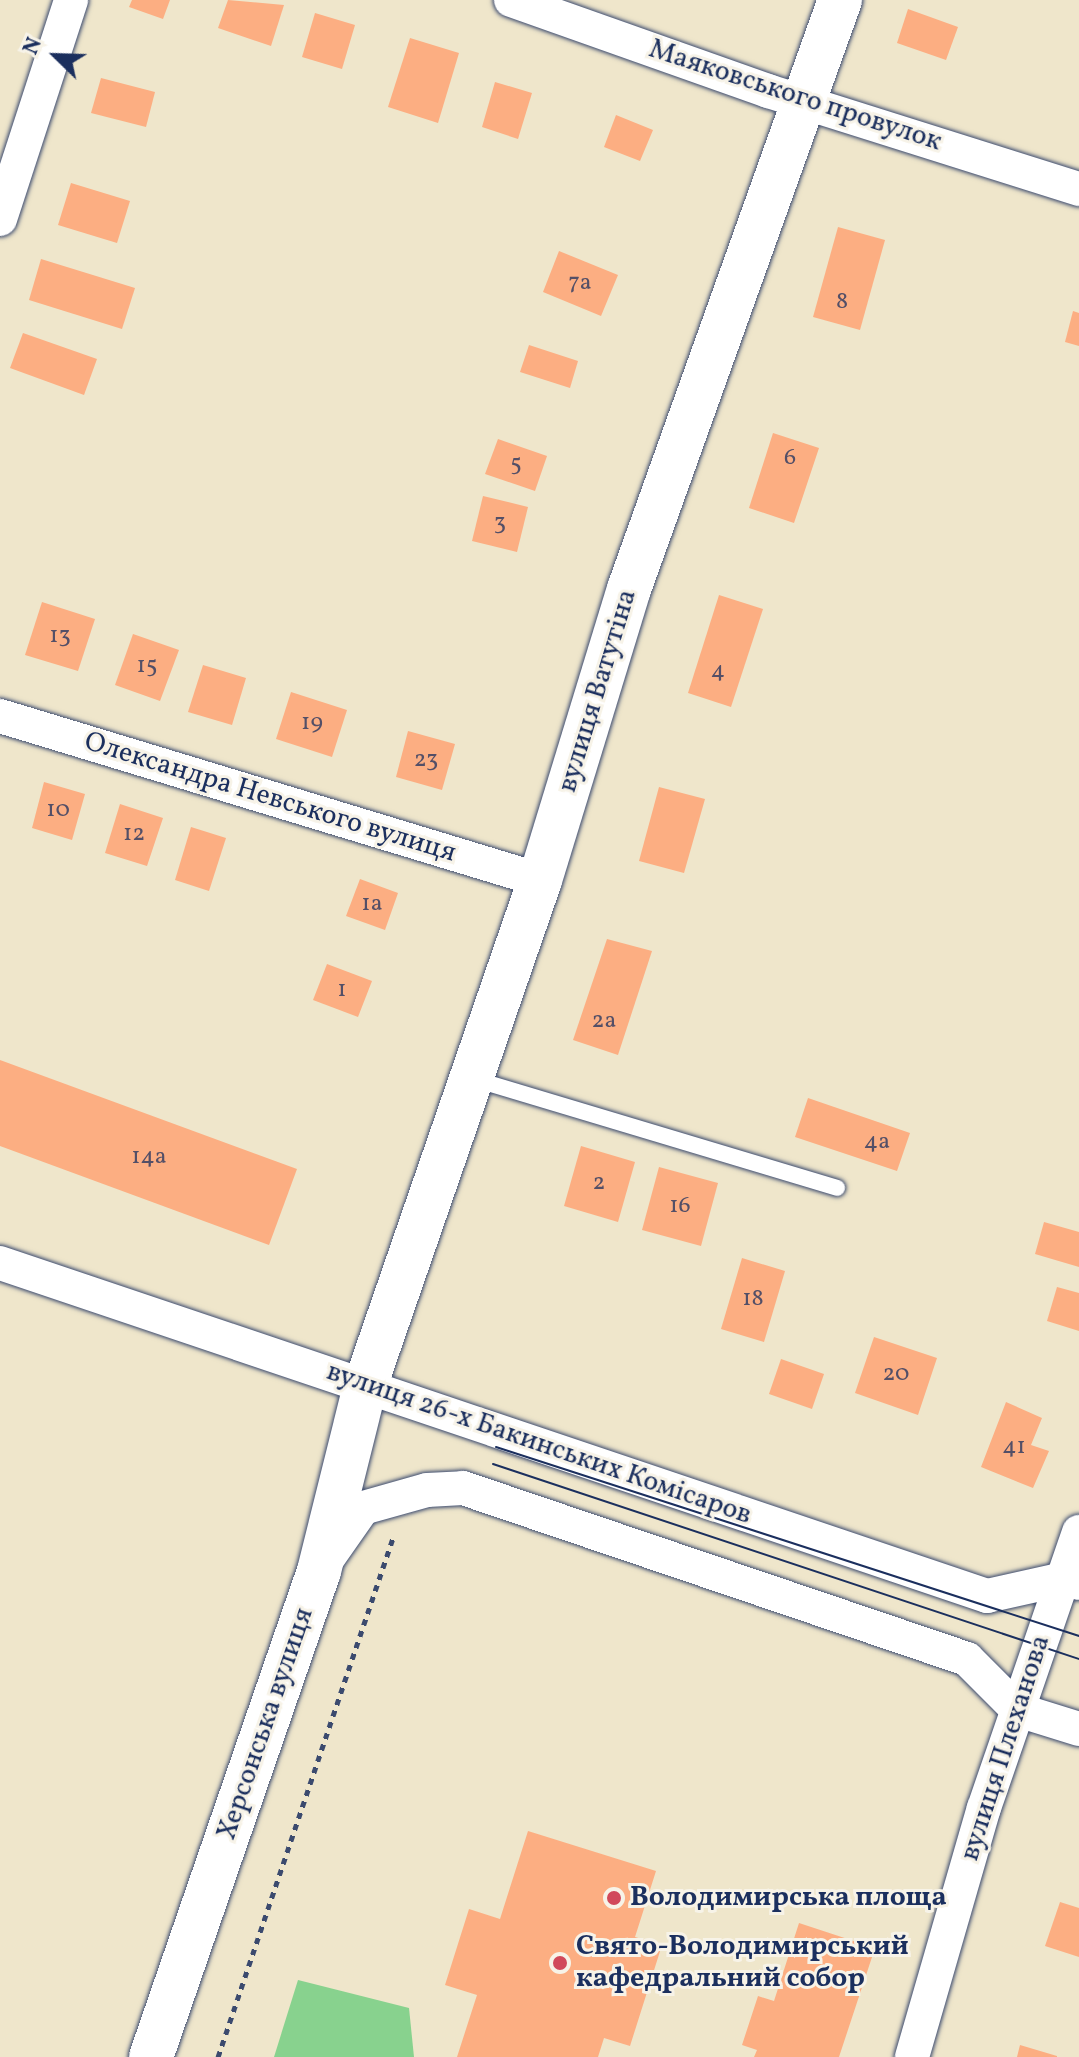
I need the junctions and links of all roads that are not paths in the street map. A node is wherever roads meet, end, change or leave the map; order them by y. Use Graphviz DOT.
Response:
graph roads {
  1 [pos="71,0"];
  2 [pos="511,0"];
  3 [pos="840,0"];
  4 [pos="807,102"];
  5 [pos="1079,189"];
  6 [pos="0,219"];
  7 [pos="0,716"];
  8 [pos="540,880"];
  9 [pos="469,1077"];
  10 [pos="837,1188"];
  11 [pos="0,1263"];
  12 [pos="365,1386"];
  13 [pos="1079,1532"];
  14 [pos="319,1571"];
  15 [pos="1071,1581"];
  16 [pos="1018,1710"];
  17 [pos="1079,1729"];
  18 [pos="151,2057"];
  19 [pos="912,2057"];
  1 -- 6 [label="street"];
  2 -- 4 [label="street, Маяковського провулок"];
  3 -- 4 [label="street, вулиця Ватутіна"];
  4 -- 5 [label="street, Маяковського провулок"];
  4 -- 8 [label="street, вулиця Ватутіна"];
  7 -- 8 [label="street, Олександра Невського вулиця"];
  8 -- 9 [label="street, вулиця Ватутіна"];
  9 -- 10 [label="lane"];
  9 -- 12 [label="street, вулиця Ватутіна"];
  11 -- 12 [label="street, вулиця 26-х Бакинських Комісаров"];
  12 -- 14 [label="street, Херсонська вулиця"];
  12 -- 15 [label="street, вулиця 26-х Бакинських Комісаров"];
  13 -- 15 [label="street, вулиця Плеханова"];
  14 -- 16 [label="street"];
  14 -- 18 [label="street, Херсонська вулиця"];
  15 -- 16 [label="street, вулиця Плеханова"];
  16 -- 17 [label="street"];
  16 -- 19 [label="street, вулиця Плеханова"];
}
